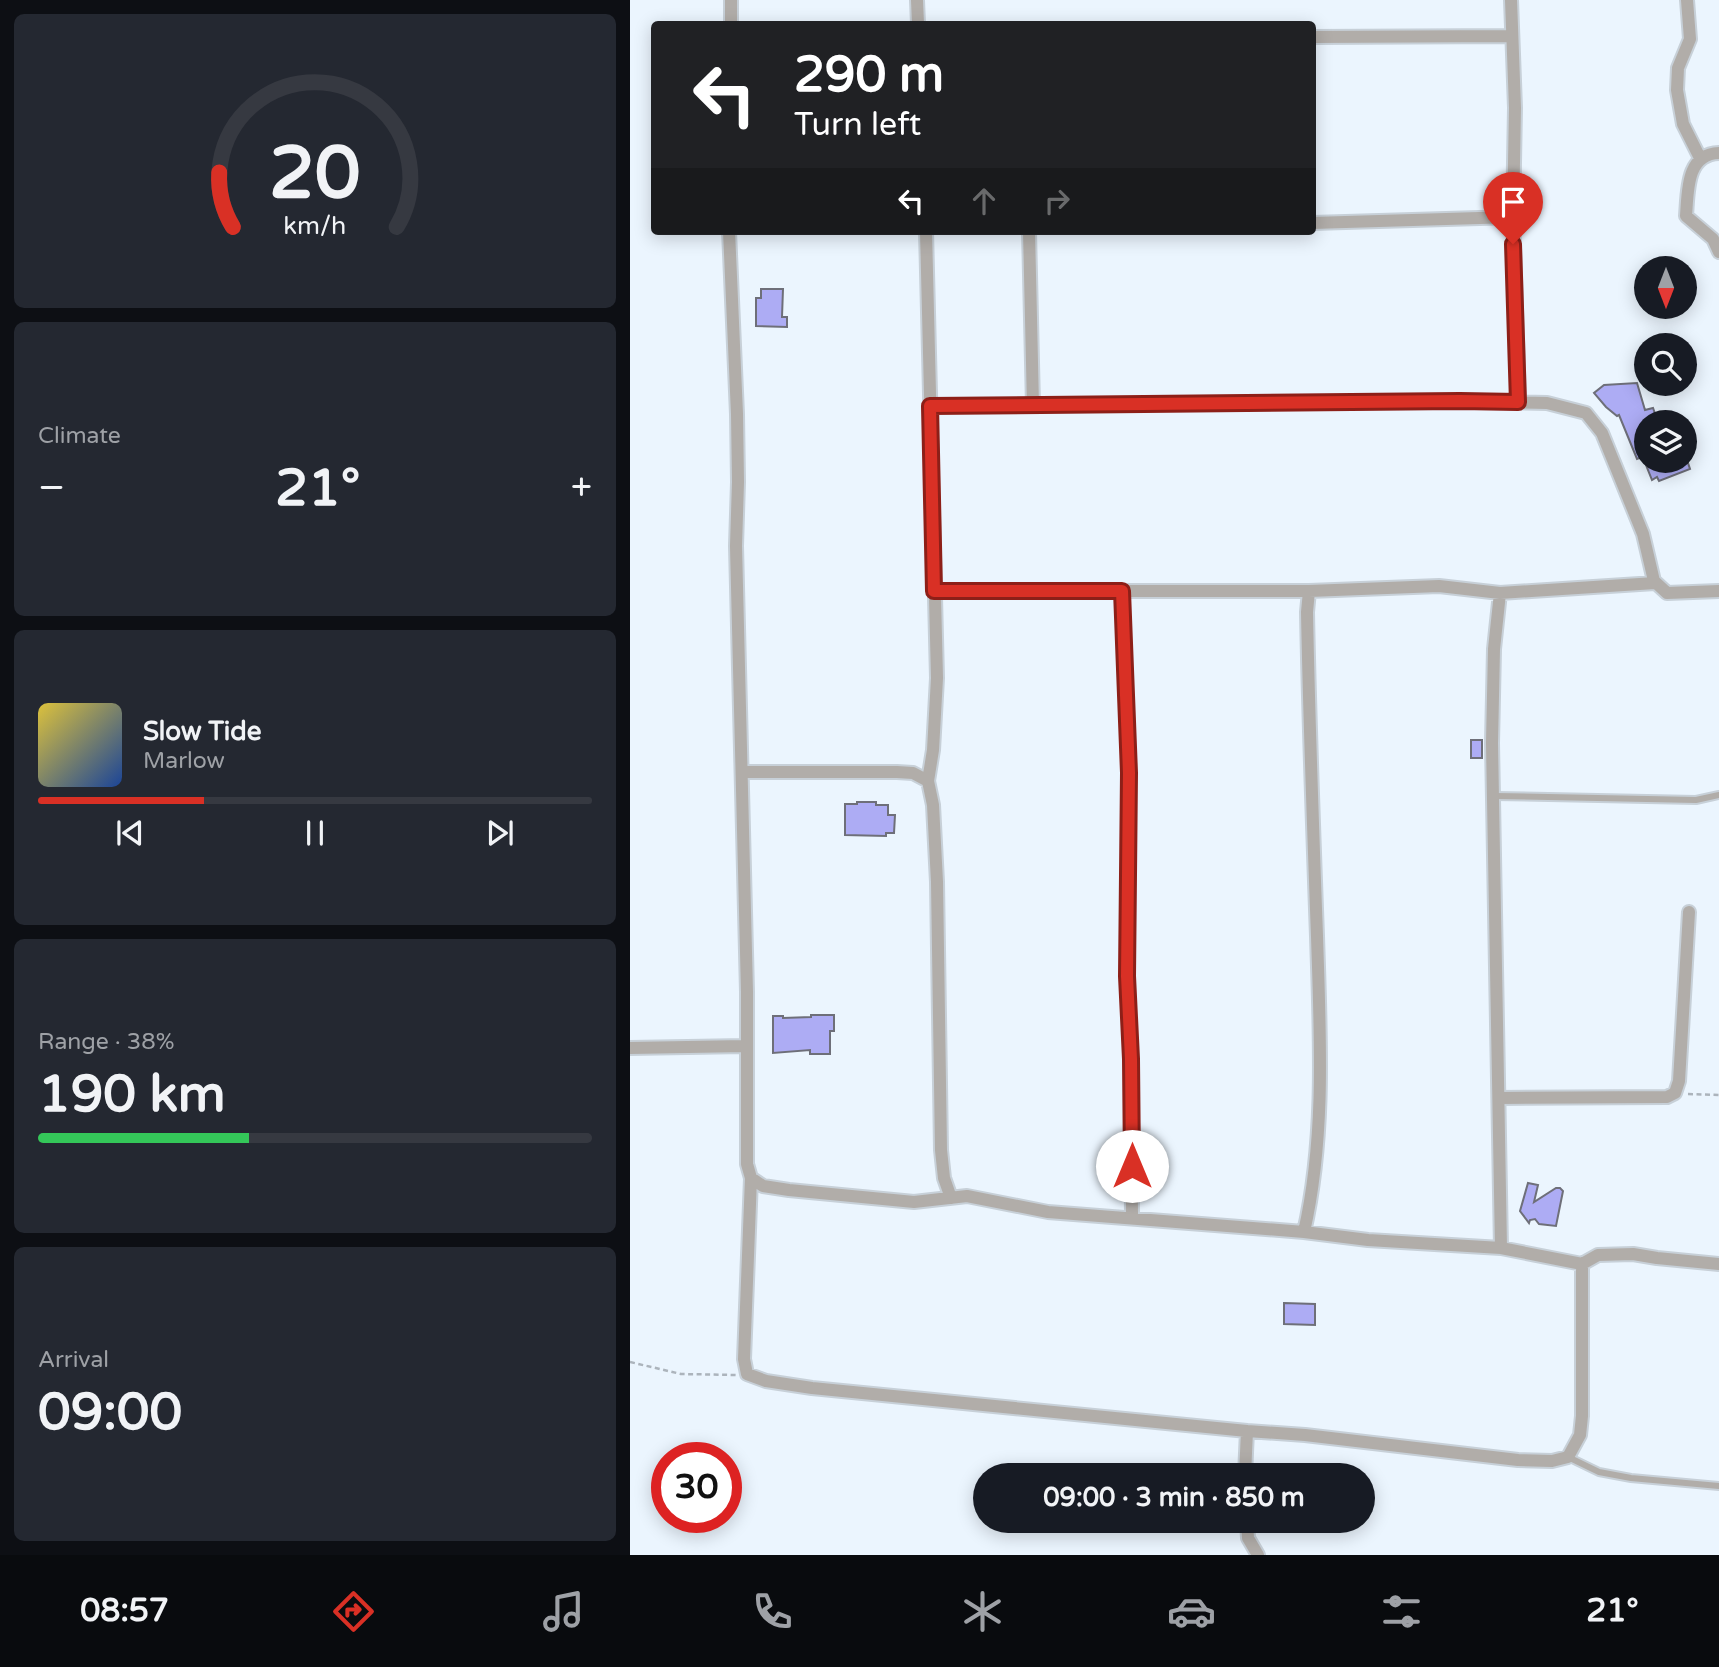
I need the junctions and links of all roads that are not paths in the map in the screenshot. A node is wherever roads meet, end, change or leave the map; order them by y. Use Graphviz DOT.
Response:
graph roads {
  1 [pos="731,0"];
  2 [pos="917,0"];
  3 [pos="1511,0"];
  4 [pos="1687,0"];
  5 [pos="731,21"];
  6 [pos="918,21"];
  7 [pos="1512,36"];
  8 [pos="1316,37"];
  9 [pos="1719,153"];
  10 [pos="1700,158"];
  11 [pos="1513,217"];
  12 [pos="1316,223"];
  13 [pos="729,235"];
  14 [pos="926,235"];
  15 [pos="1029,235"];
  16 [pos="1719,252"];
  17 [pos="1518,402"];
  18 [pos="1033,405"];
  19 [pos="930,406"];
  20 [pos="1655,583"];
  21 [pos="934,591"];
  22 [pos="1122,591"];
  23 [pos="1309,591"];
  24 [pos="1719,591"];
  25 [pos="1500,593"];
  26 [pos="743,772"];
  27 [pos="928,781"];
  28 [pos="1719,795"];
  29 [pos="1495,796"];
  30 [pos="1689,912"];
  31 [pos="746,1046"];
  32 [pos="630,1048"];
  33 [pos="1499,1098"];
  34 [pos="751,1178"];
  35 [pos="951,1198"];
  36 [pos="1132,1218"];
  37 [pos="1304,1232"];
  38 [pos="1501,1248"];
  39 [pos="1582,1264"];
  40 [pos="1719,1264"];
  41 [pos="1247,1432"];
  42 [pos="1568,1457"];
  43 [pos="1246,1463"];
  44 [pos="1719,1486"];
  45 [pos="1248,1533"];
  46 [pos="1258,1555"];
  1 -- 5 [label="street"];
  2 -- 6 [label="street"];
  3 -- 7 [label="street"];
  4 -- 10 [label="street"];
  7 -- 8 [label="street"];
  7 -- 11 [label="street"];
  9 -- 10 [label="street"];
  10 -- 16 [label="street"];
  11 -- 12 [label="street"];
  11 -- 17 [label="street"];
  13 -- 26 [label="street"];
  14 -- 19 [label="street"];
  15 -- 18 [label="street"];
  17 -- 18 [label="street"];
  17 -- 20 [label="street"];
  18 -- 19 [label="street"];
  19 -- 21 [label="street"];
  20 -- 24 [label="street"];
  20 -- 25 [label="street"];
  21 -- 22 [label="street"];
  21 -- 27 [label="street"];
  22 -- 23 [label="street"];
  22 -- 36 [label="street"];
  23 -- 25 [label="street"];
  23 -- 37 [label="street"];
  25 -- 29 [label="street"];
  26 -- 27 [label="street"];
  26 -- 31 [label="street"];
  27 -- 35 [label="street"];
  28 -- 29 [label="lane"];
  29 -- 33 [label="street"];
  30 -- 33 [label="street"];
  31 -- 32 [label="street"];
  31 -- 34 [label="street"];
  33 -- 38 [label="street"];
  34 -- 35 [label="street"];
  34 -- 41 [label="street"];
  35 -- 36 [label="street"];
  36 -- 37 [label="street"];
  37 -- 38 [label="street"];
  38 -- 39 [label="street"];
  39 -- 40 [label="street"];
  39 -- 42 [label="street"];
  41 -- 42 [label="street"];
  41 -- 43 [label="street"];
  42 -- 44 [label="lane"];
  45 -- 46 [label="street"];
}
